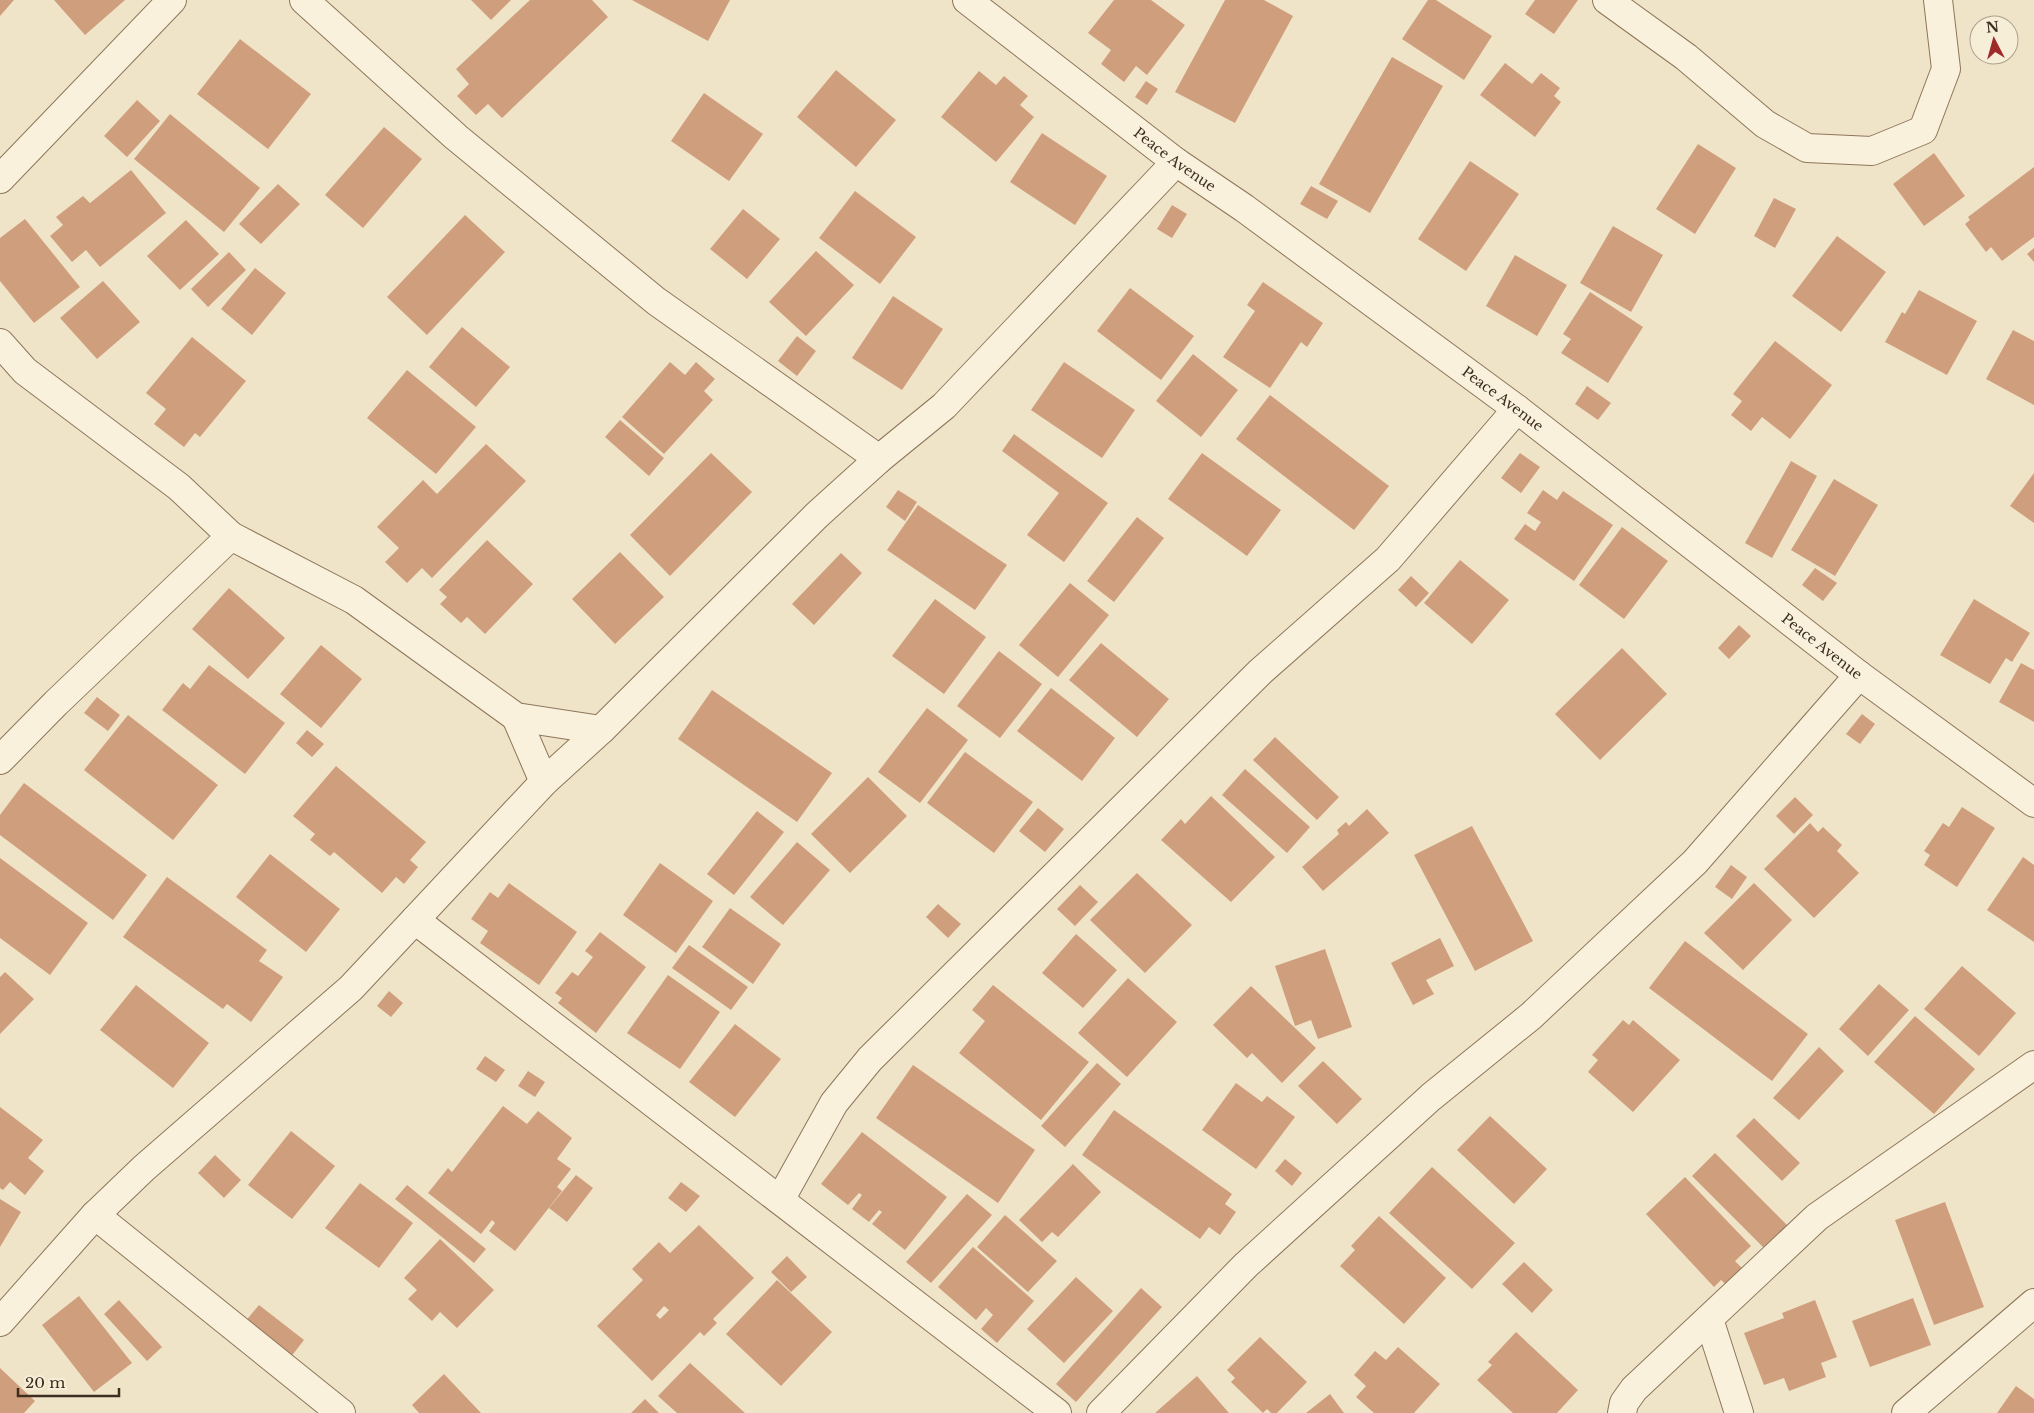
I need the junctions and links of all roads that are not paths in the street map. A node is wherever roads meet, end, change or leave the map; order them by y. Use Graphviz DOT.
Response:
graph roads {
  1 [pos="172,0"];
  2 [pos="304,0"];
  3 [pos="967,0"];
  4 [pos="1607,0"];
  5 [pos="1938,0"];
  6 [pos="1176,162"];
  7 [pos="0,179"];
  8 [pos="0,343"];
  9 [pos="1517,409"];
  10 [pos="879,459"];
  11 [pos="231,536"];
  12 [pos="1859,675"];
  13 [pos="516,717"];
  14 [pos="601,730"];
  15 [pos="0,760"];
  16 [pos="544,782"];
  17 [pos="2034,803"];
  18 [pos="415,920"];
  19 [pos="2034,1065"];
  20 [pos="780,1200"];
  21 [pos="95,1215"];
  22 [pos="2034,1303"];
  23 [pos="1709,1318"];
  24 [pos="0,1322"];
  25 [pos="342,1413"];
  26 [pos="1057,1413"];
  27 [pos="1101,1413"];
  28 [pos="1622,1413"];
  29 [pos="1739,1413"];
  30 [pos="1906,1413"];
  1 -- 7 [label="street"];
  2 -- 10 [label="street"];
  3 -- 6 [label="street, Peace Avenue"];
  4 -- 5 [label="street"];
  6 -- 9 [label="street, Peace Avenue"];
  6 -- 10 [label="street"];
  8 -- 11 [label="street"];
  9 -- 12 [label="street, Peace Avenue"];
  9 -- 20 [label="street"];
  10 -- 14 [label="street"];
  11 -- 13 [label="street"];
  11 -- 15 [label="street"];
  12 -- 17 [label="street, Peace Avenue"];
  12 -- 27 [label="street"];
  13 -- 14 [label="street"];
  13 -- 16 [label="street"];
  14 -- 16 [label="street"];
  16 -- 18 [label="street"];
  18 -- 20 [label="street"];
  18 -- 21 [label="street"];
  19 -- 23 [label="street"];
  20 -- 26 [label="street"];
  21 -- 24 [label="street"];
  21 -- 25 [label="street"];
  22 -- 30 [label="street"];
  23 -- 28 [label="street"];
  23 -- 29 [label="street"];
}
